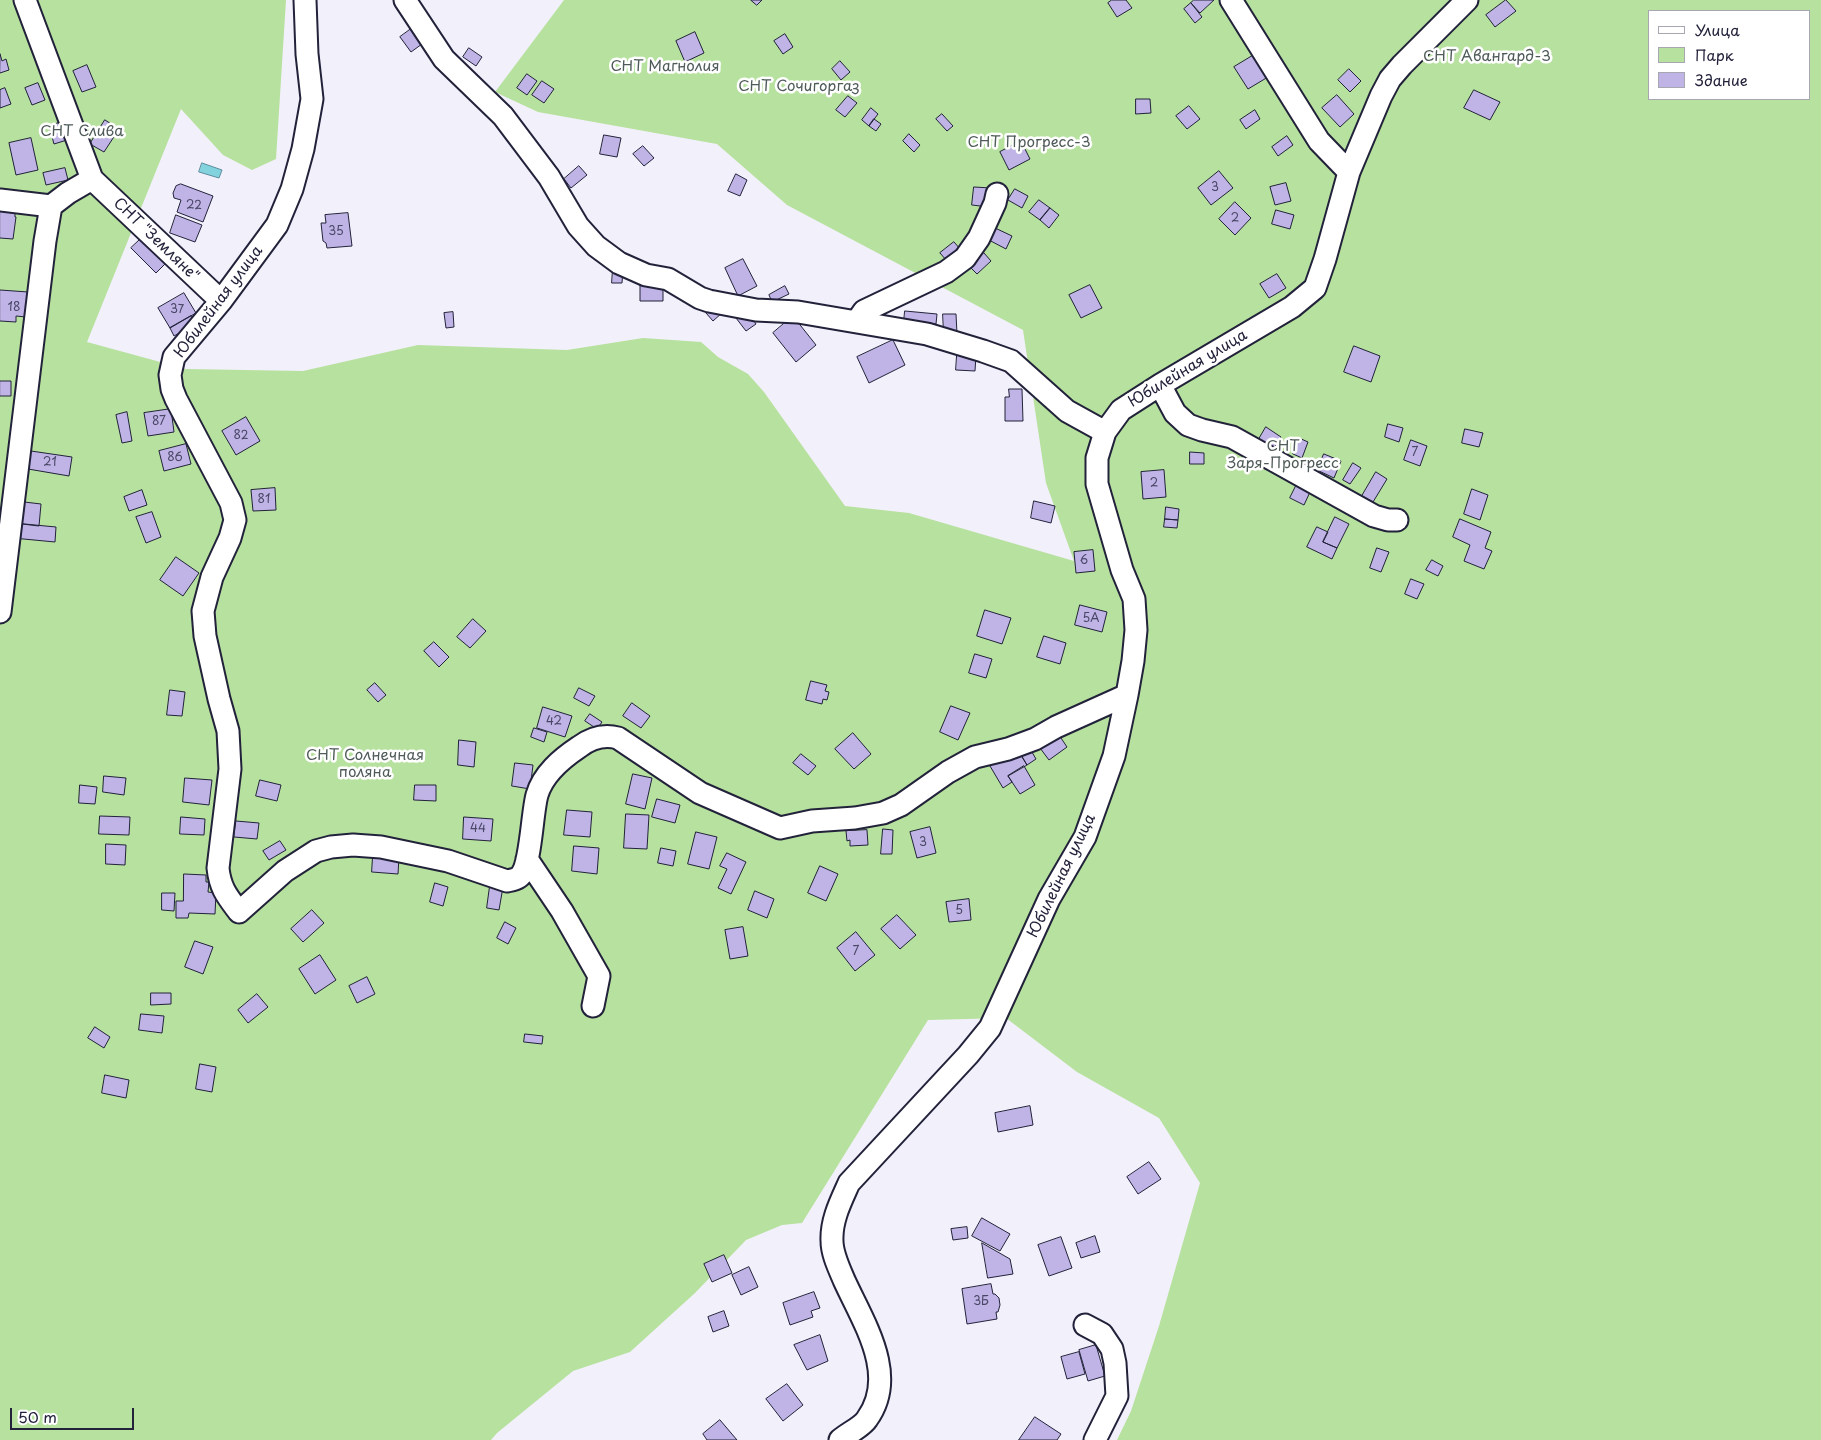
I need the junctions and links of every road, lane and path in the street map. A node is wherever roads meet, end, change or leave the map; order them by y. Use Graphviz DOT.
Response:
graph roads {
  1 [pos="25,0"];
  2 [pos="305,0"];
  3 [pos="405,0"];
  4 [pos="1231,0"];
  5 [pos="1467,0"];
  6 [pos="1349,172"];
  7 [pos="92,179"];
  8 [pos="997,194"];
  9 [pos="0,200"];
  10 [pos="51,206"];
  11 [pos="221,301"];
  12 [pos="857,321"];
  13 [pos="1160,385"];
  14 [pos="1105,432"];
  15 [pos="1398,520"];
  16 [pos="0,612"];
  17 [pos="1127,695"];
  18 [pos="527,859"];
  19 [pos="593,1006"];
  20 [pos="1084,1325"];
  21 [pos="840,1440"];
  22 [pos="1095,1440"];
  1 -- 7 [label="street"];
  2 -- 11 [label="street, Юбилейная улица"];
  3 -- 12 [label="street"];
  4 -- 6 [label="street"];
  5 -- 6 [label="street, Юбилейная улица"];
  6 -- 13 [label="street, Юбилейная улица"];
  7 -- 10 [label="street"];
  7 -- 11 [label="street, СНТ \"Земляне\""];
  8 -- 12 [label="street"];
  9 -- 10 [label="street"];
  10 -- 16 [label="street"];
  11 -- 18 [label="street, Юбилейная улица"];
  12 -- 14 [label="street"];
  13 -- 14 [label="street, Юбилейная улица"];
  13 -- 15 [label="street"];
  14 -- 17 [label="street, Юбилейная улица"];
  17 -- 18 [label="street"];
  17 -- 21 [label="street, Юбилейная улица"];
  18 -- 19 [label="street"];
  20 -- 22 [label="street"];
}
